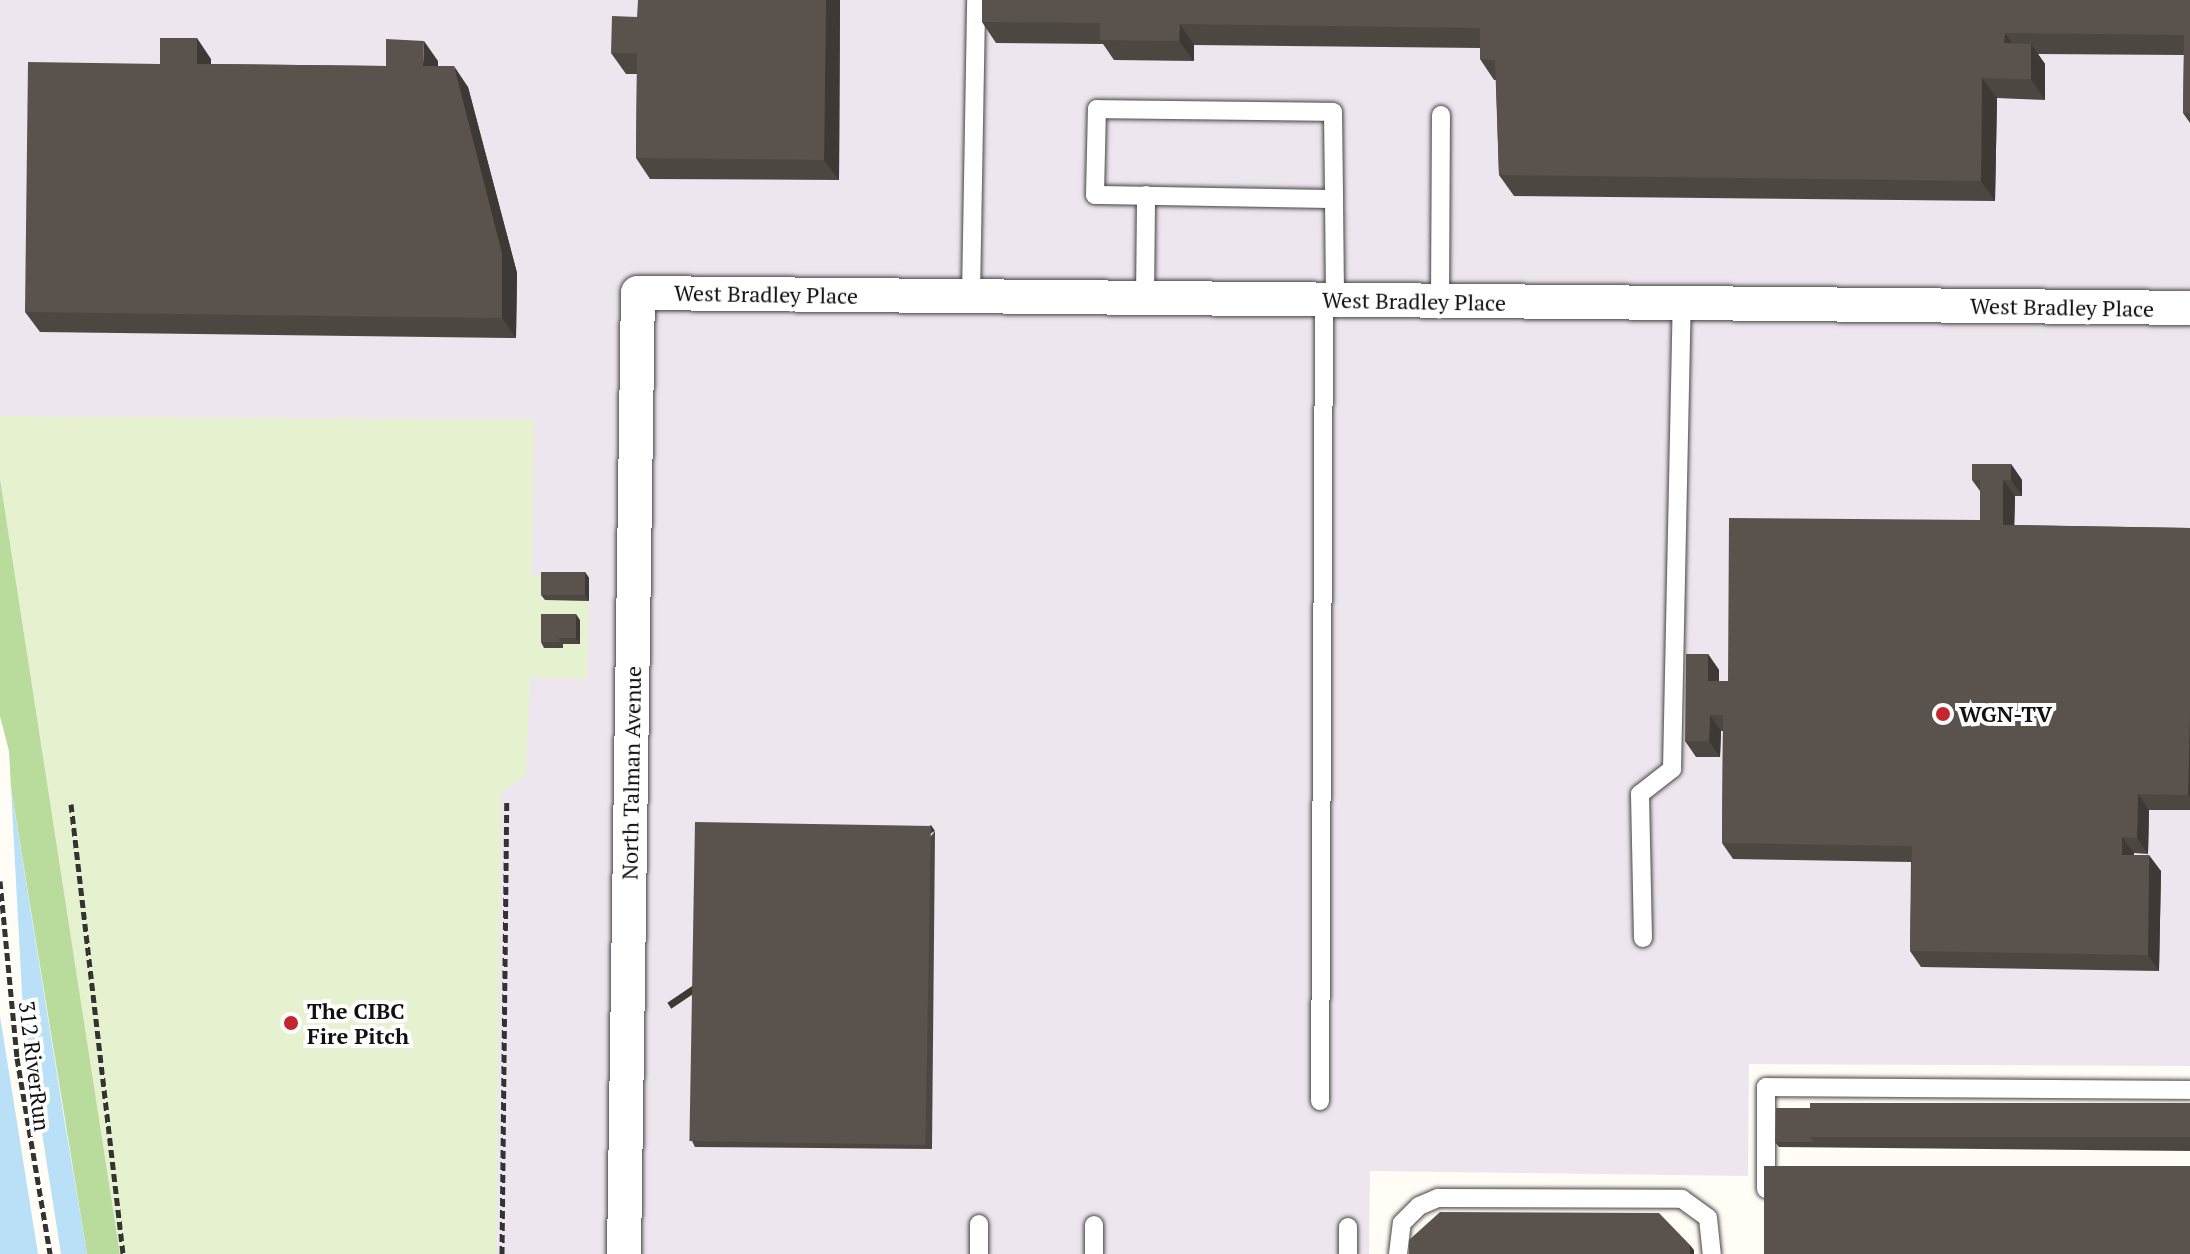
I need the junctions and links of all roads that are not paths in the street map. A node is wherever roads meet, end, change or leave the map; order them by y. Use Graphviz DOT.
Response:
graph roads {
  1 [pos="976,0"];
  2 [pos="1441,115"];
  3 [pos="1146,195"];
  4 [pos="1334,199"];
  5 [pos="638,293"];
  6 [pos="971,296"];
  7 [pos="1145,298"];
  8 [pos="1329,300"];
  9 [pos="1440,301"];
  10 [pos="1682,303"];
  11 [pos="2190,308"];
  12 [pos="1643,938"];
  13 [pos="2190,1090"];
  14 [pos="1320,1101"];
  15 [pos="1766,1209"];
  16 [pos="979,1224"];
  17 [pos="1094,1225"];
  18 [pos="1348,1227"];
  19 [pos="624,1254"];
  20 [pos="979,1254"];
  21 [pos="1094,1254"];
  22 [pos="1348,1254"];
  23 [pos="1398,1254"];
  24 [pos="1712,1254"];
  1 -- 6 [label="lane"];
  2 -- 9 [label="lane"];
  3 -- 4 [label="lane"];
  3 -- 4 [label="lane"];
  3 -- 7 [label="lane"];
  4 -- 8 [label="lane"];
  5 -- 6 [label="street, West Bradley Place"];
  5 -- 19 [label="street, North Talman Avenue"];
  6 -- 7 [label="street, West Bradley Place"];
  7 -- 8 [label="street, West Bradley Place"];
  8 -- 9 [label="street, West Bradley Place"];
  8 -- 14 [label="lane"];
  9 -- 10 [label="street, West Bradley Place"];
  10 -- 11 [label="street, West Bradley Place"];
  10 -- 12 [label="lane"];
  13 -- 15 [label="lane"];
  16 -- 20 [label="lane"];
  17 -- 21 [label="lane"];
  18 -- 22 [label="lane"];
  23 -- 24 [label="lane"];
}
